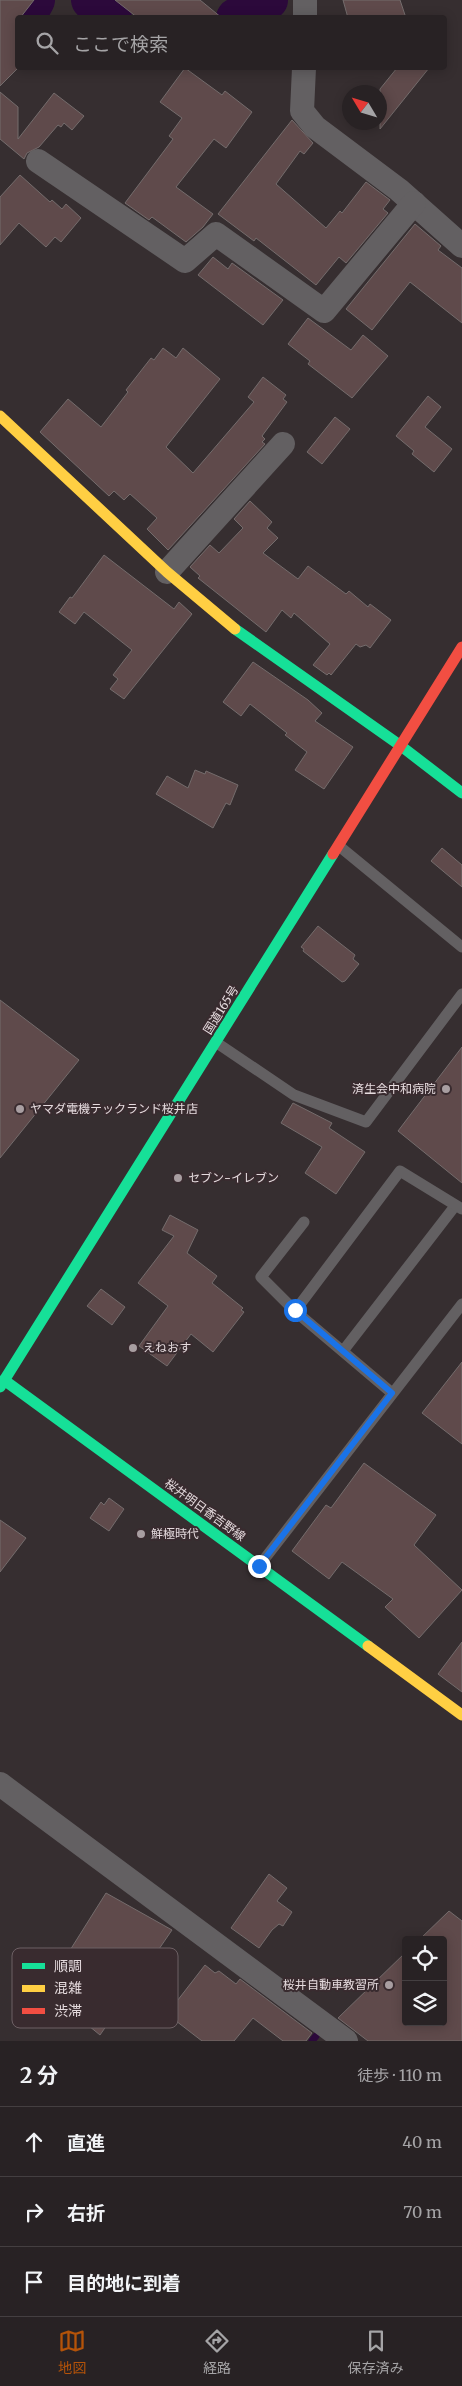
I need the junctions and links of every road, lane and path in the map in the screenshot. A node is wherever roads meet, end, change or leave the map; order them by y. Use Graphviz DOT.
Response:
graph roads {
  1 [pos="305,0"];
  2 [pos="305,15"];
  3 [pos="304,70"];
  4 [pos="38,161"];
  5 [pos="414,203"];
  6 [pos="462,246"];
  7 [pos="0,416"];
  8 [pos="283,444"];
  9 [pos="167,572"];
  10 [pos="462,647"];
  11 [pos="401,746"];
  12 [pos="462,793"];
  13 [pos="339,846"];
  14 [pos="462,947"];
  15 [pos="462,994"];
  16 [pos="217,1043"];
  17 [pos="459,1208"];
  18 [pos="304,1222"];
  19 [pos="462,1304"];
  20 [pos="295,1310"];
  21 [pos="342,1350"];
  22 [pos="1,1380"];
  23 [pos="392,1393"];
  24 [pos="259,1566"];
  25 [pos="462,1715"];
  26 [pos="0,1784"];
  27 [pos="344,2040"];
  1 -- 2 [label="street"];
  3 -- 5 [label="street"];
  4 -- 5 [label="street"];
  5 -- 6 [label="street"];
  7 -- 9 [label="main road"];
  8 -- 9 [label="street"];
  9 -- 11 [label="main road"];
  10 -- 11 [label="main road, 国道165号"];
  11 -- 12 [label="main road"];
  11 -- 13 [label="main road, 国道165号"];
  13 -- 14 [label="lane"];
  13 -- 16 [label="main road, 国道165号"];
  15 -- 16 [label="lane"];
  16 -- 22 [label="main road, 国道165号"];
  17 -- 20 [label="lane"];
  17 -- 21 [label="lane"];
  18 -- 20 [label="lane"];
  19 -- 23 [label="lane"];
  20 -- 21 [label="lane"];
  21 -- 23 [label="lane"];
  22 -- 24 [label="main road, 桜井明日香吉野線"];
  23 -- 24 [label="lane"];
  24 -- 25 [label="main road, 桜井明日香吉野線"];
  26 -- 27 [label="street"];
}
